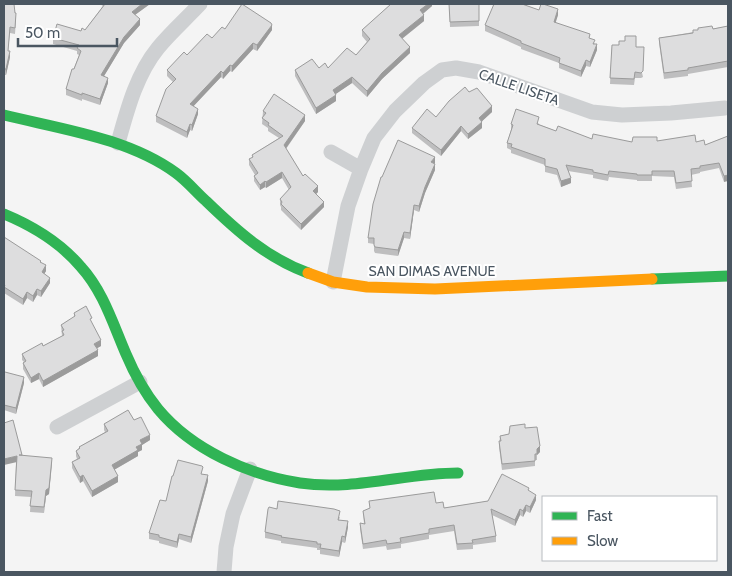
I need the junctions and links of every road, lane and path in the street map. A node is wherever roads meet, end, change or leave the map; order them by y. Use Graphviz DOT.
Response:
graph roads {
  1 [pos="200,4"];
  2 [pos="725,108"];
  3 [pos="4,115"];
  4 [pos="118,143"];
  5 [pos="331,152"];
  6 [pos="361,169"];
  7 [pos="4,214"];
  8 [pos="728,276"];
  9 [pos="333,282"];
  10 [pos="140,382"];
  11 [pos="57,428"];
  12 [pos="250,469"];
  13 [pos="458,473"];
  14 [pos="224,572"];
  1 -- 4 [label="street"];
  2 -- 6 [label="street, CALLE LISETA"];
  3 -- 4 [label="street, SAN DIMAS AVENUE"];
  4 -- 9 [label="street, SAN DIMAS AVENUE"];
  5 -- 6 [label="street"];
  6 -- 9 [label="street, CALLE LISETA"];
  7 -- 10 [label="street"];
  8 -- 9 [label="street, SAN DIMAS AVENUE"];
  10 -- 11 [label="street"];
  10 -- 12 [label="street"];
  12 -- 13 [label="street"];
  12 -- 14 [label="street"];
}
